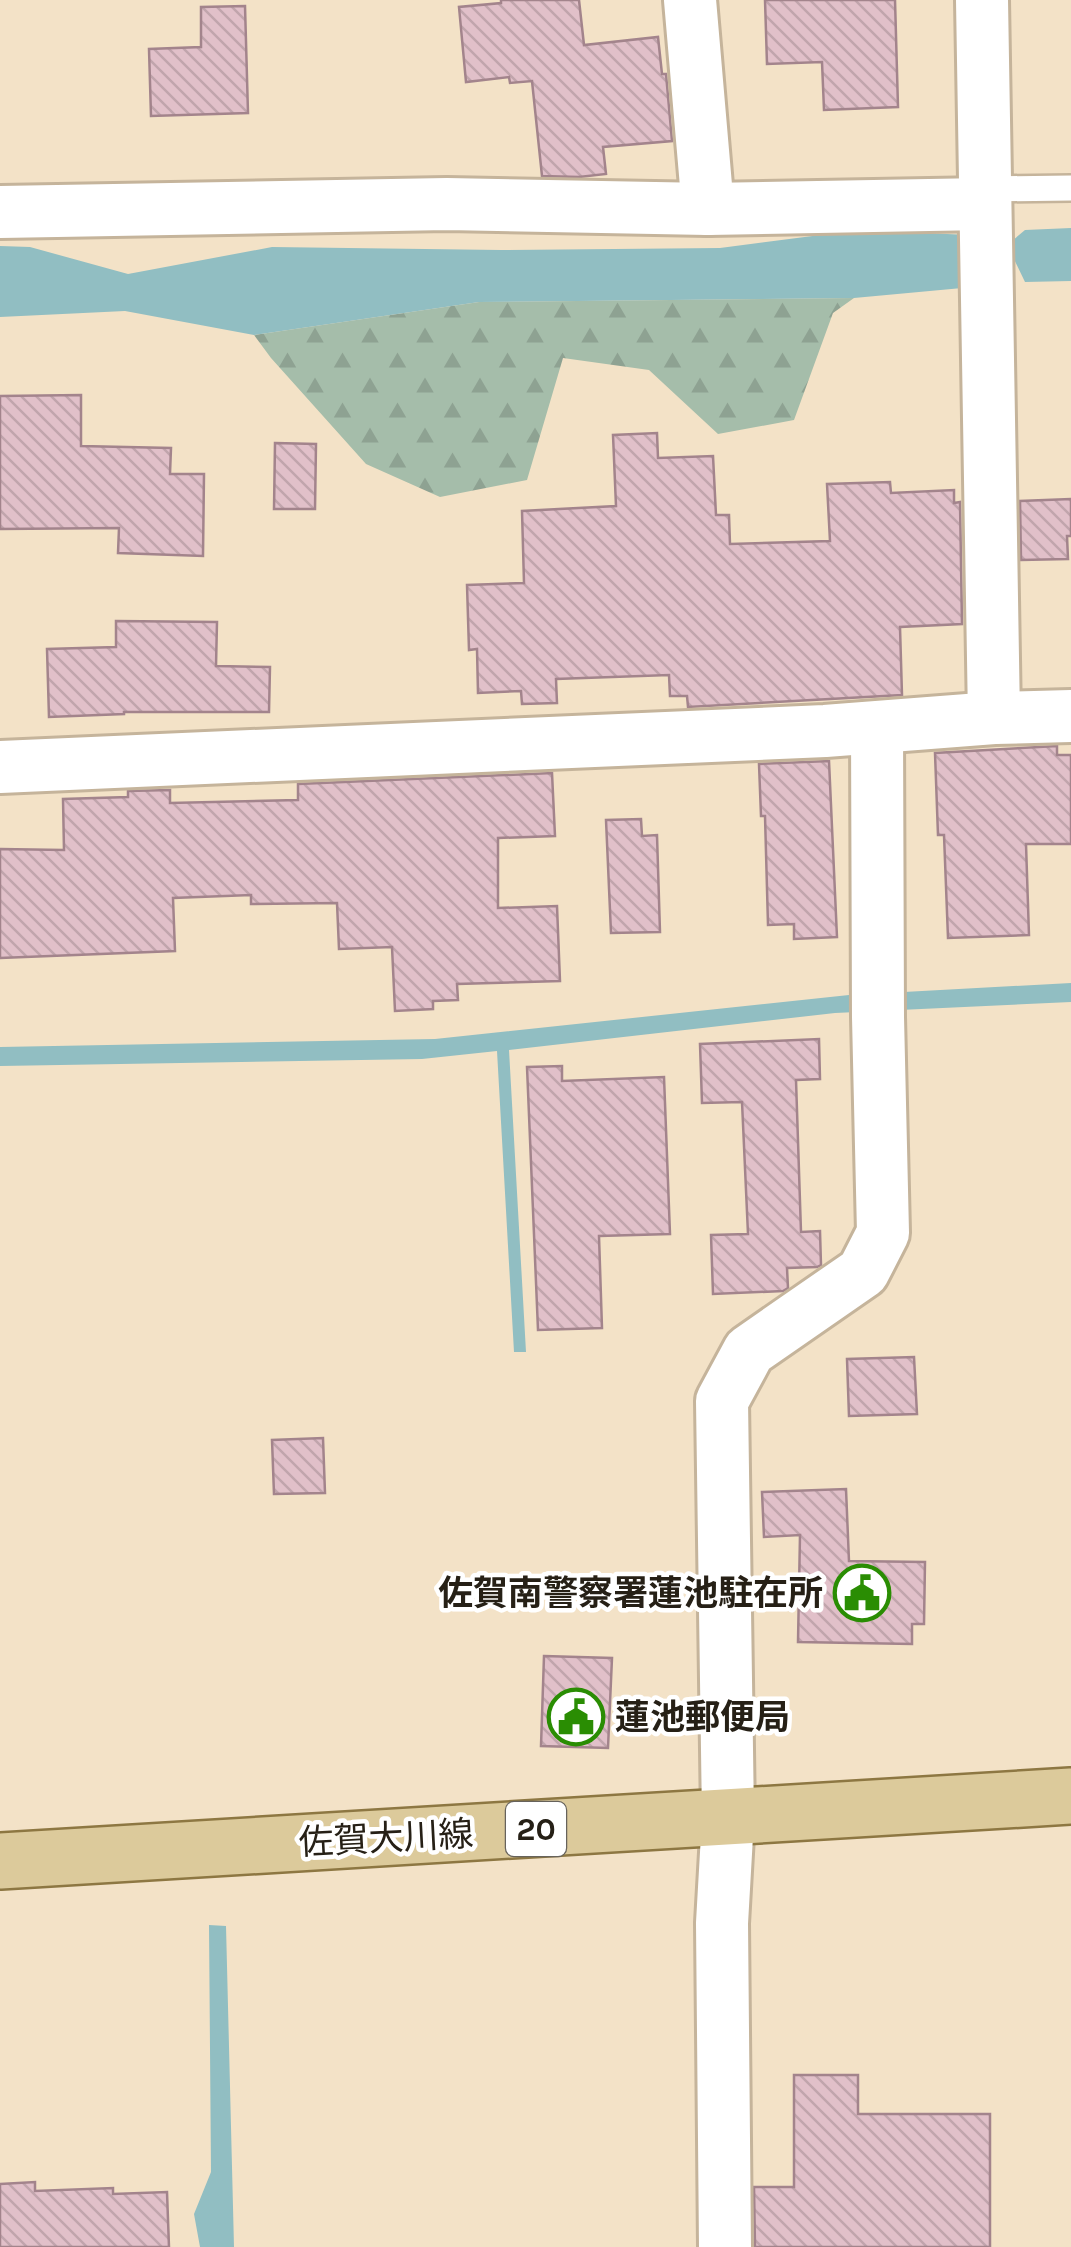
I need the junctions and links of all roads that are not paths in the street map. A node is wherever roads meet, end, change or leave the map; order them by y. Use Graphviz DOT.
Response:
graph roads {
  1 [pos="690,0"];
  2 [pos="982,0"];
  3 [pos="1071,188"];
  4 [pos="708,209"];
  5 [pos="0,212"];
  6 [pos="985,223"];
  7 [pos="1071,716"];
  8 [pos="994,718"];
  9 [pos="876,728"];
  10 [pos="0,767"];
  11 [pos="1071,1796"];
  12 [pos="728,1818"];
  13 [pos="0,1861"];
  14 [pos="725,2247"];
  1 -- 4 [label="street"];
  2 -- 6 [label="street"];
  3 -- 6 [label="lane"];
  4 -- 5 [label="street"];
  4 -- 6 [label="street"];
  6 -- 8 [label="street"];
  7 -- 8 [label="street"];
  8 -- 9 [label="street"];
  9 -- 10 [label="street"];
  9 -- 12 [label="street"];
  11 -- 12 [label="main road, 佐賀大川線 / 20"];
  12 -- 13 [label="main road, 佐賀大川線 / 20"];
  12 -- 14 [label="street"];
}
